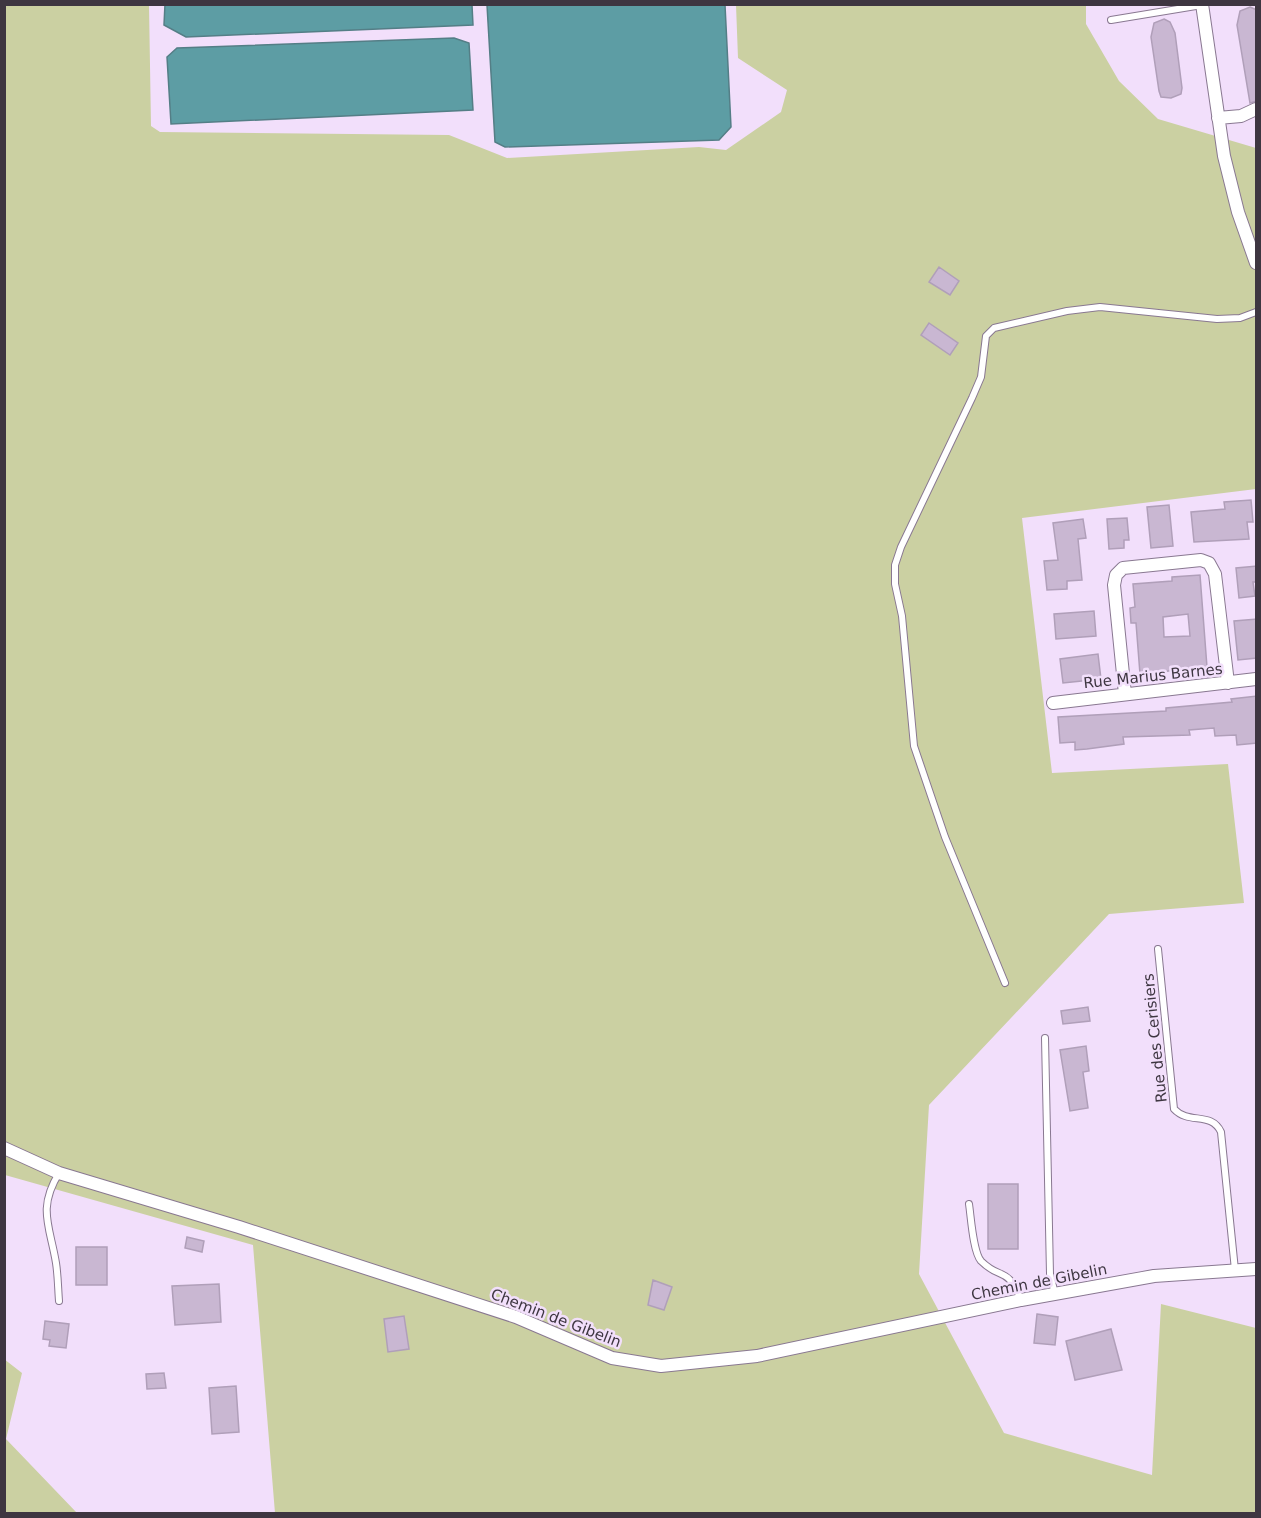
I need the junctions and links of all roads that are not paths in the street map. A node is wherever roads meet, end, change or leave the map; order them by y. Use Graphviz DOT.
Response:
graph roads {
  1 [pos="1202,5"];
  2 [pos="1111,20"];
  3 [pos="1257,109"];
  4 [pos="1218,118"];
  5 [pos="1257,263"];
  6 [pos="1257,312"];
  7 [pos="1257,680"];
  8 [pos="1228,683"];
  9 [pos="1125,694"];
  10 [pos="1053,702"];
  11 [pos="1158,949"];
  12 [pos="1005,983"];
  13 [pos="1045,1038"];
  14 [pos="4,1148"];
  15 [pos="59,1173"];
  16 [pos="969,1204"];
  17 [pos="1257,1269"];
  18 [pos="1235,1270"];
  19 [pos="1055,1294"];
  20 [pos="1021,1300"];
  21 [pos="59,1301"];
  1 -- 2 [label="lane"];
  1 -- 4 [label="street"];
  3 -- 4 [label="street"];
  4 -- 5 [label="street"];
  6 -- 12 [label="lane"];
  7 -- 8 [label="street, Rue Marius Barnes"];
  8 -- 9 [label="street, Rue Marius Barnes"];
  8 -- 9 [label="street"];
  9 -- 10 [label="street, Rue Marius Barnes"];
  11 -- 18 [label="lane, Rue des Cerisiers"];
  13 -- 19 [label="lane"];
  14 -- 15 [label="street, Chemin de Gibelin"];
  15 -- 20 [label="street, Chemin de Gibelin"];
  15 -- 21 [label="lane"];
  16 -- 20 [label="lane"];
  17 -- 18 [label="street, Chemin de Gibelin"];
  18 -- 19 [label="street, Chemin de Gibelin"];
  19 -- 20 [label="street, Chemin de Gibelin"];
}
